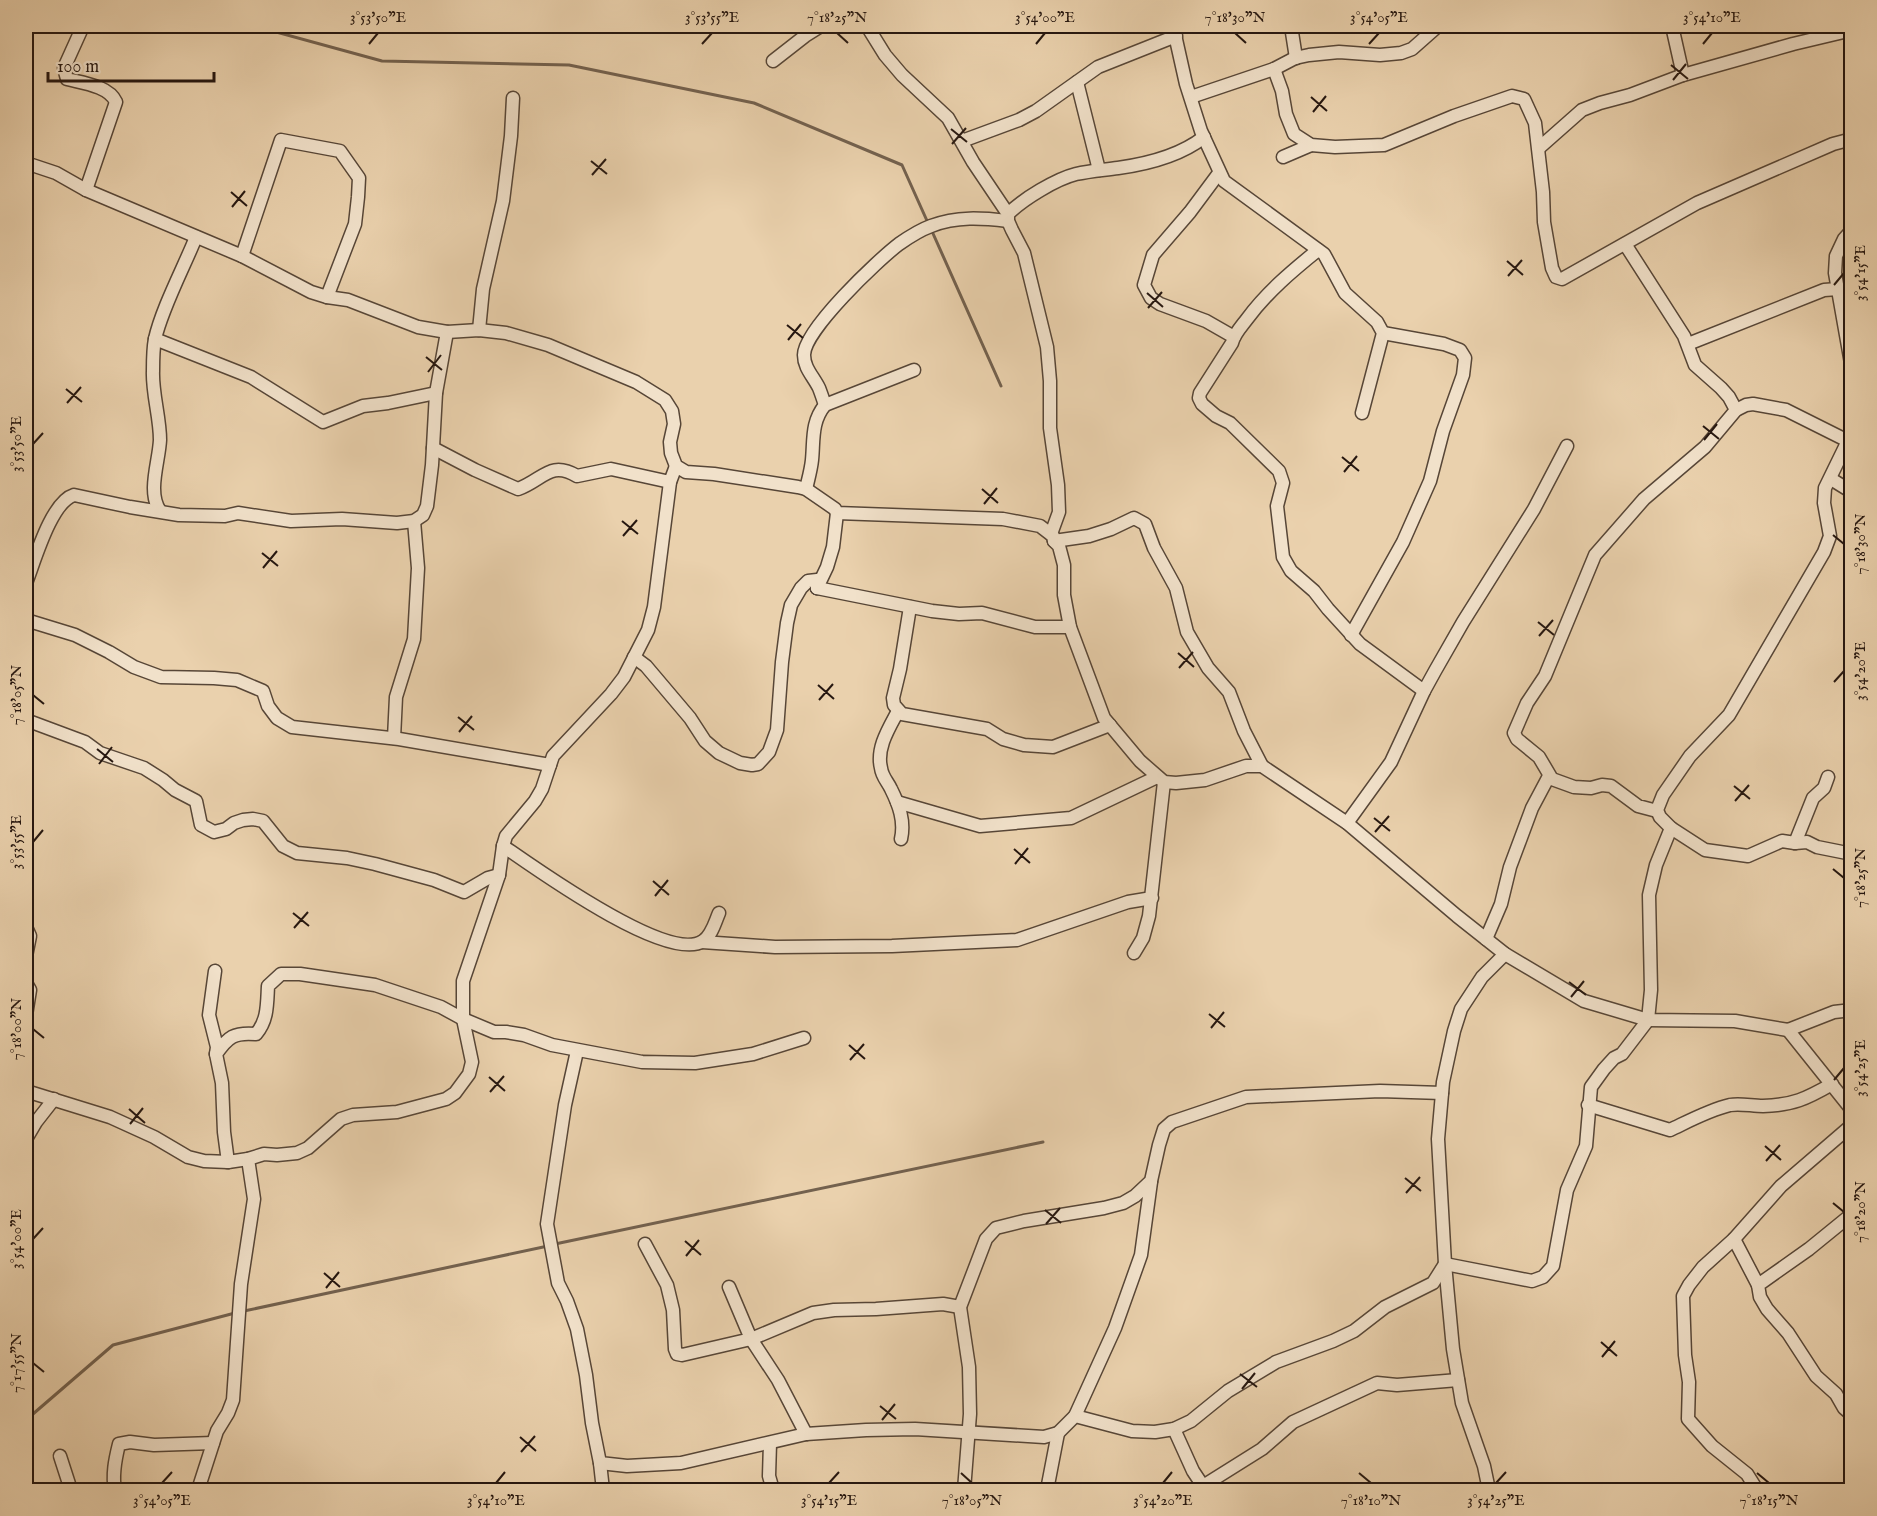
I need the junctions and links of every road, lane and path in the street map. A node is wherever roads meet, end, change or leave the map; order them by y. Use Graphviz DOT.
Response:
graph roads {
  1 [pos="83,26"];
  2 [pos="821,26"];
  3 [pos="867,26"];
  4 [pos="1291,26"];
  5 [pos="1438,26"];
  6 [pos="1672,26"];
  7 [pos="1851,30"];
  8 [pos="1174,31"];
  9 [pos="1296,58"];
  10 [pos="773,61"];
  11 [pos="1274,69"];
  12 [pos="1683,75"];
  13 [pos="1077,82"];
  14 [pos="1191,97"];
  15 [pos="513,98"];
  16 [pos="1204,137"];
  17 [pos="1851,139"];
  18 [pos="962,141"];
  19 [pos="1311,146"];
  20 [pos="1539,148"];
  21 [pos="1283,157"];
  22 [pos="26,163"];
  23 [pos="1098,170"];
  24 [pos="1219,172"];
  25 [pos="86,190"];
  26 [pos="1008,217"];
  27 [pos="1851,230"];
  28 [pos="196,237"];
  29 [pos="1625,244"];
  30 [pos="1318,250"];
  31 [pos="243,256"];
  32 [pos="1838,289"];
  33 [pos="327,297"];
  34 [pos="479,330"];
  35 [pos="447,332"];
  36 [pos="1383,333"];
  37 [pos="1234,337"];
  38 [pos="155,339"];
  39 [pos="1688,344"];
  40 [pos="1851,369"];
  41 [pos="914,370"];
  42 [pos="436,393"];
  43 [pos="825,405"];
  44 [pos="1736,410"];
  45 [pos="1362,413"];
  46 [pos="1851,428"];
  47 [pos="1846,440"];
  48 [pos="1567,446"];
  49 [pos="433,448"];
  50 [pos="676,466"];
  51 [pos="1831,479"];
  52 [pos="670,482"];
  53 [pos="806,489"];
  54 [pos="1851,492"];
  55 [pos="160,512"];
  56 [pos="837,513"];
  57 [pos="414,521"];
  58 [pos="1052,538"];
  59 [pos="26,583"];
  60 [pos="817,588"];
  61 [pos="910,607"];
  62 [pos="26,620"];
  63 [pos="1070,627"];
  64 [pos="1351,635"];
  65 [pos="634,657"];
  66 [pos="1424,691"];
  67 [pos="898,711"];
  68 [pos="26,720"];
  69 [pos="1110,725"];
  70 [pos="394,738"];
  71 [pos="550,765"];
  72 [pos="1262,766"];
  73 [pos="1549,776"];
  74 [pos="1828,777"];
  75 [pos="1161,780"];
  76 [pos="897,802"];
  77 [pos="1657,811"];
  78 [pos="1347,823"];
  79 [pos="1671,828"];
  80 [pos="901,839"];
  81 [pos="1795,843"];
  82 [pos="502,846"];
  83 [pos="1851,854"];
  84 [pos="499,875"];
  85 [pos="1152,898"];
  86 [pos="718,913"];
  87 [pos="26,927"];
  88 [pos="1486,939"];
  89 [pos="702,942"];
  90 [pos="1134,953"];
  91 [pos="1505,954"];
  92 [pos="26,956"];
  93 [pos="215,971"];
  94 [pos="26,983"];
  95 [pos="1851,1010"];
  96 [pos="26,1015"];
  97 [pos="462,1019"];
  98 [pos="1648,1020"];
  99 [pos="1788,1030"];
  100 [pos="804,1038"];
  101 [pos="577,1051"];
  102 [pos="216,1054"];
  103 [pos="1832,1084"];
  104 [pos="26,1091"];
  105 [pos="1442,1093"];
  106 [pos="54,1099"];
  107 [pos="1588,1105"];
  108 [pos="1851,1110"];
  109 [pos="1851,1125"];
  110 [pos="26,1139"];
  111 [pos="248,1159"];
  112 [pos="228,1162"];
  113 [pos="1151,1181"];
  114 [pos="1851,1214"];
  115 [pos="1734,1239"];
  116 [pos="645,1244"];
  117 [pos="1445,1264"];
  118 [pos="1758,1285"];
  119 [pos="729,1287"];
  120 [pos="960,1307"];
  121 [pos="751,1339"];
  122 [pos="1458,1380"];
  123 [pos="1851,1415"];
  124 [pos="1074,1416"];
  125 [pos="1174,1429"];
  126 [pos="968,1433"];
  127 [pos="1058,1433"];
  128 [pos="806,1434"];
  129 [pos="213,1443"];
  130 [pos="770,1443"];
  131 [pos="60,1456"];
  132 [pos="600,1463"];
  133 [pos="1203,1489"];
  134 [pos="71,1491"];
  135 [pos="115,1491"];
  136 [pos="198,1491"];
  137 [pos="603,1491"];
  138 [pos="772,1491"];
  139 [pos="964,1491"];
  140 [pos="1047,1491"];
  141 [pos="1489,1491"];
  142 [pos="1757,1491"];
  1 -- 25 [label="street"];
  2 -- 10 [label="street"];
  3 -- 18 [label="street"];
  4 -- 9 [label="street"];
  5 -- 9 [label="street"];
  6 -- 12 [label="street"];
  7 -- 12 [label="street"];
  8 -- 13 [label="street"];
  8 -- 14 [label="street"];
  9 -- 11 [label="street"];
  11 -- 14 [label="street"];
  11 -- 19 [label="street"];
  12 -- 20 [label="street"];
  13 -- 18 [label="street"];
  13 -- 23 [label="street"];
  14 -- 16 [label="street"];
  15 -- 34 [label="street"];
  16 -- 23 [label="street"];
  16 -- 24 [label="street"];
  17 -- 29 [label="street"];
  18 -- 26 [label="street"];
  19 -- 20 [label="street"];
  19 -- 21 [label="street"];
  20 -- 29 [label="street"];
  22 -- 25 [label="street"];
  23 -- 26 [label="street"];
  24 -- 30 [label="street"];
  24 -- 37 [label="street"];
  25 -- 28 [label="street"];
  26 -- 43 [label="street"];
  26 -- 58 [label="street"];
  27 -- 32 [label="street"];
  28 -- 31 [label="street"];
  28 -- 38 [label="street"];
  29 -- 39 [label="street"];
  30 -- 36 [label="street"];
  30 -- 37 [label="street"];
  31 -- 33 [label="street"];
  31 -- 33 [label="street"];
  32 -- 39 [label="street"];
  32 -- 40 [label="street"];
  33 -- 35 [label="street"];
  34 -- 35 [label="street"];
  34 -- 50 [label="street"];
  35 -- 42 [label="street"];
  36 -- 45 [label="street"];
  36 -- 64 [label="street"];
  37 -- 64 [label="street"];
  38 -- 42 [label="street"];
  38 -- 55 [label="street"];
  39 -- 44 [label="street"];
  41 -- 43 [label="street"];
  42 -- 49 [label="street"];
  43 -- 53 [label="street"];
  44 -- 47 [label="street"];
  44 -- 73 [label="street"];
  46 -- 47 [label="street"];
  47 -- 51 [label="street"];
  48 -- 66 [label="street"];
  49 -- 52 [label="street"];
  49 -- 57 [label="street"];
  50 -- 52 [label="street"];
  50 -- 53 [label="street"];
  51 -- 54 [label="street"];
  51 -- 77 [label="street"];
  52 -- 65 [label="street"];
  53 -- 56 [label="street"];
  55 -- 57 [label="street"];
  55 -- 59 [label="street"];
  56 -- 58 [label="street"];
  56 -- 60 [label="street"];
  57 -- 70 [label="street"];
  58 -- 63 [label="street"];
  58 -- 72 [label="street"];
  60 -- 61 [label="street"];
  60 -- 65 [label="street"];
  61 -- 63 [label="street"];
  61 -- 67 [label="street"];
  62 -- 70 [label="street"];
  63 -- 69 [label="street"];
  64 -- 66 [label="street"];
  65 -- 71 [label="street"];
  66 -- 78 [label="street"];
  67 -- 69 [label="street"];
  67 -- 76 [label="street"];
  68 -- 84 [label="street"];
  69 -- 75 [label="street"];
  70 -- 71 [label="street"];
  71 -- 82 [label="street"];
  72 -- 75 [label="street"];
  72 -- 78 [label="street"];
  73 -- 77 [label="street"];
  73 -- 88 [label="street"];
  74 -- 81 [label="street"];
  75 -- 76 [label="street"];
  75 -- 85 [label="street"];
  76 -- 80 [label="street"];
  77 -- 79 [label="street"];
  78 -- 88 [label="street"];
  79 -- 81 [label="street"];
  79 -- 98 [label="street"];
  81 -- 83 [label="street"];
  82 -- 84 [label="street"];
  82 -- 89 [label="street"];
  84 -- 97 [label="street"];
  85 -- 89 [label="street"];
  85 -- 90 [label="street"];
  86 -- 89 [label="street"];
  87 -- 92 [label="street"];
  88 -- 91 [label="street"];
  91 -- 98 [label="street"];
  91 -- 105 [label="street"];
  93 -- 102 [label="street"];
  94 -- 96 [label="street"];
  95 -- 99 [label="street"];
  97 -- 101 [label="street"];
  97 -- 102 [label="street"];
  97 -- 111 [label="street"];
  98 -- 99 [label="street"];
  98 -- 107 [label="street"];
  99 -- 103 [label="street"];
  100 -- 101 [label="street"];
  101 -- 132 [label="street"];
  102 -- 112 [label="street"];
  103 -- 107 [label="street"];
  103 -- 108 [label="street"];
  104 -- 106 [label="street"];
  105 -- 113 [label="street"];
  105 -- 117 [label="street"];
  106 -- 110 [label="street"];
  106 -- 112 [label="street"];
  107 -- 117 [label="street"];
  109 -- 115 [label="street"];
  111 -- 112 [label="street"];
  111 -- 129 [label="street"];
  113 -- 120 [label="street"];
  113 -- 124 [label="street"];
  114 -- 118 [label="street"];
  115 -- 118 [label="street"];
  115 -- 142 [label="street"];
  116 -- 121 [label="street"];
  117 -- 122 [label="street"];
  117 -- 125 [label="street"];
  118 -- 123 [label="street"];
  119 -- 121 [label="street"];
  120 -- 121 [label="street"];
  120 -- 126 [label="street"];
  121 -- 128 [label="street"];
  122 -- 133 [label="street"];
  122 -- 141 [label="street"];
  124 -- 125 [label="street"];
  124 -- 127 [label="street"];
  125 -- 133 [label="street"];
  126 -- 127 [label="street"];
  126 -- 128 [label="street"];
  126 -- 139 [label="street"];
  127 -- 140 [label="street"];
  128 -- 130 [label="street"];
  129 -- 135 [label="street"];
  129 -- 136 [label="street"];
  130 -- 132 [label="street"];
  130 -- 138 [label="street"];
  131 -- 134 [label="street"];
  132 -- 137 [label="street"];
}
